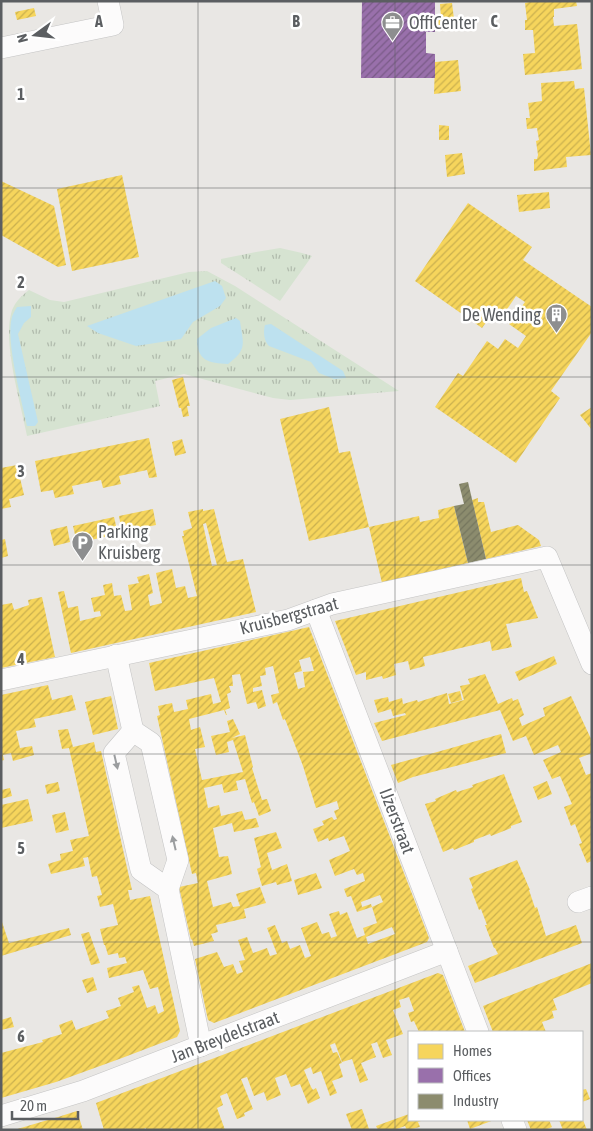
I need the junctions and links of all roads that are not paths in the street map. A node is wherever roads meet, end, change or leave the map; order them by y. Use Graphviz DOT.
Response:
graph roads {
  1 [pos="108,1"];
  2 [pos="1,48"];
  3 [pos="316,610"];
  4 [pos="116,655"];
  5 [pos="592,664"];
  6 [pos="1,680"];
  7 [pos="133,731"];
  8 [pos="168,889"];
  9 [pos="447,951"];
  10 [pos="478,1031"];
  11 [pos="201,1046"];
  12 [pos="1,1116"];
  1 -- 2 [label="street"];
  3 -- 4 [label="street, Kruisbergstraat"];
  3 -- 5 [label="street, Kruisbergstraat"];
  3 -- 9 [label="street, IJzerstraat"];
  4 -- 6 [label="street, Kruisbergstraat"];
  4 -- 7 [label="street"];
  8 -- 7 [label="street, one-way"];
  7 -- 8 [label="street, one-way"];
  8 -- 11 [label="street"];
  9 -- 10 [label="street, IJzerstraat"];
  9 -- 11 [label="street, Jan Breydelstraat"];
  11 -- 12 [label="street, Jan Breydelstraat"];
}
